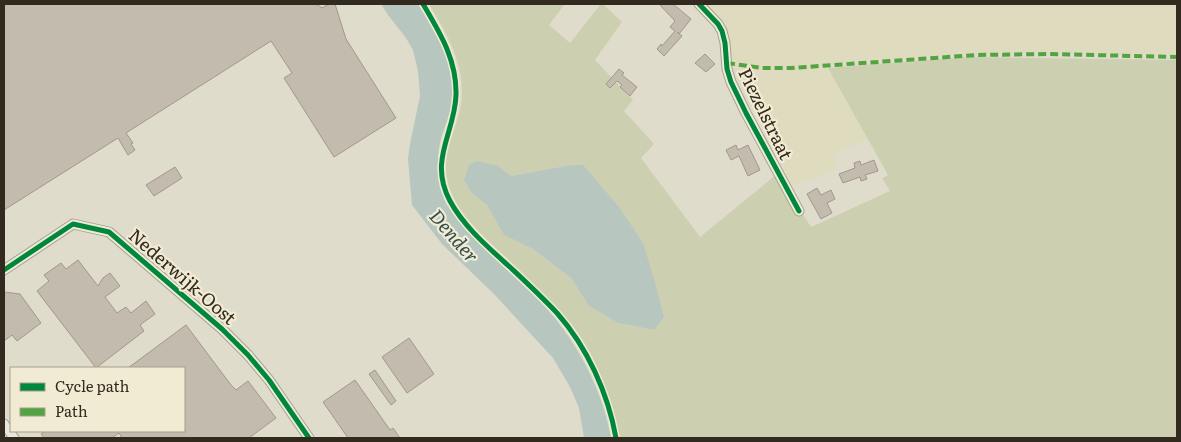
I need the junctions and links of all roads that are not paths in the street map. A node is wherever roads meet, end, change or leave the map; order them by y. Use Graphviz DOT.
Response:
graph roads {
  1 [pos="423,4"];
  2 [pos="699,4"];
  3 [pos="799,211"];
  4 [pos="4,270"];
  5 [pos="4,424"];
  6 [pos="14,438"];
  7 [pos="309,438"];
  8 [pos="616,438"];
  1 -- 8 [label="lane"];
  2 -- 3 [label="street, Piezelstraat"];
  4 -- 7 [label="street, Nederwijk-Oost"];
  5 -- 6 [label="street"];
}
